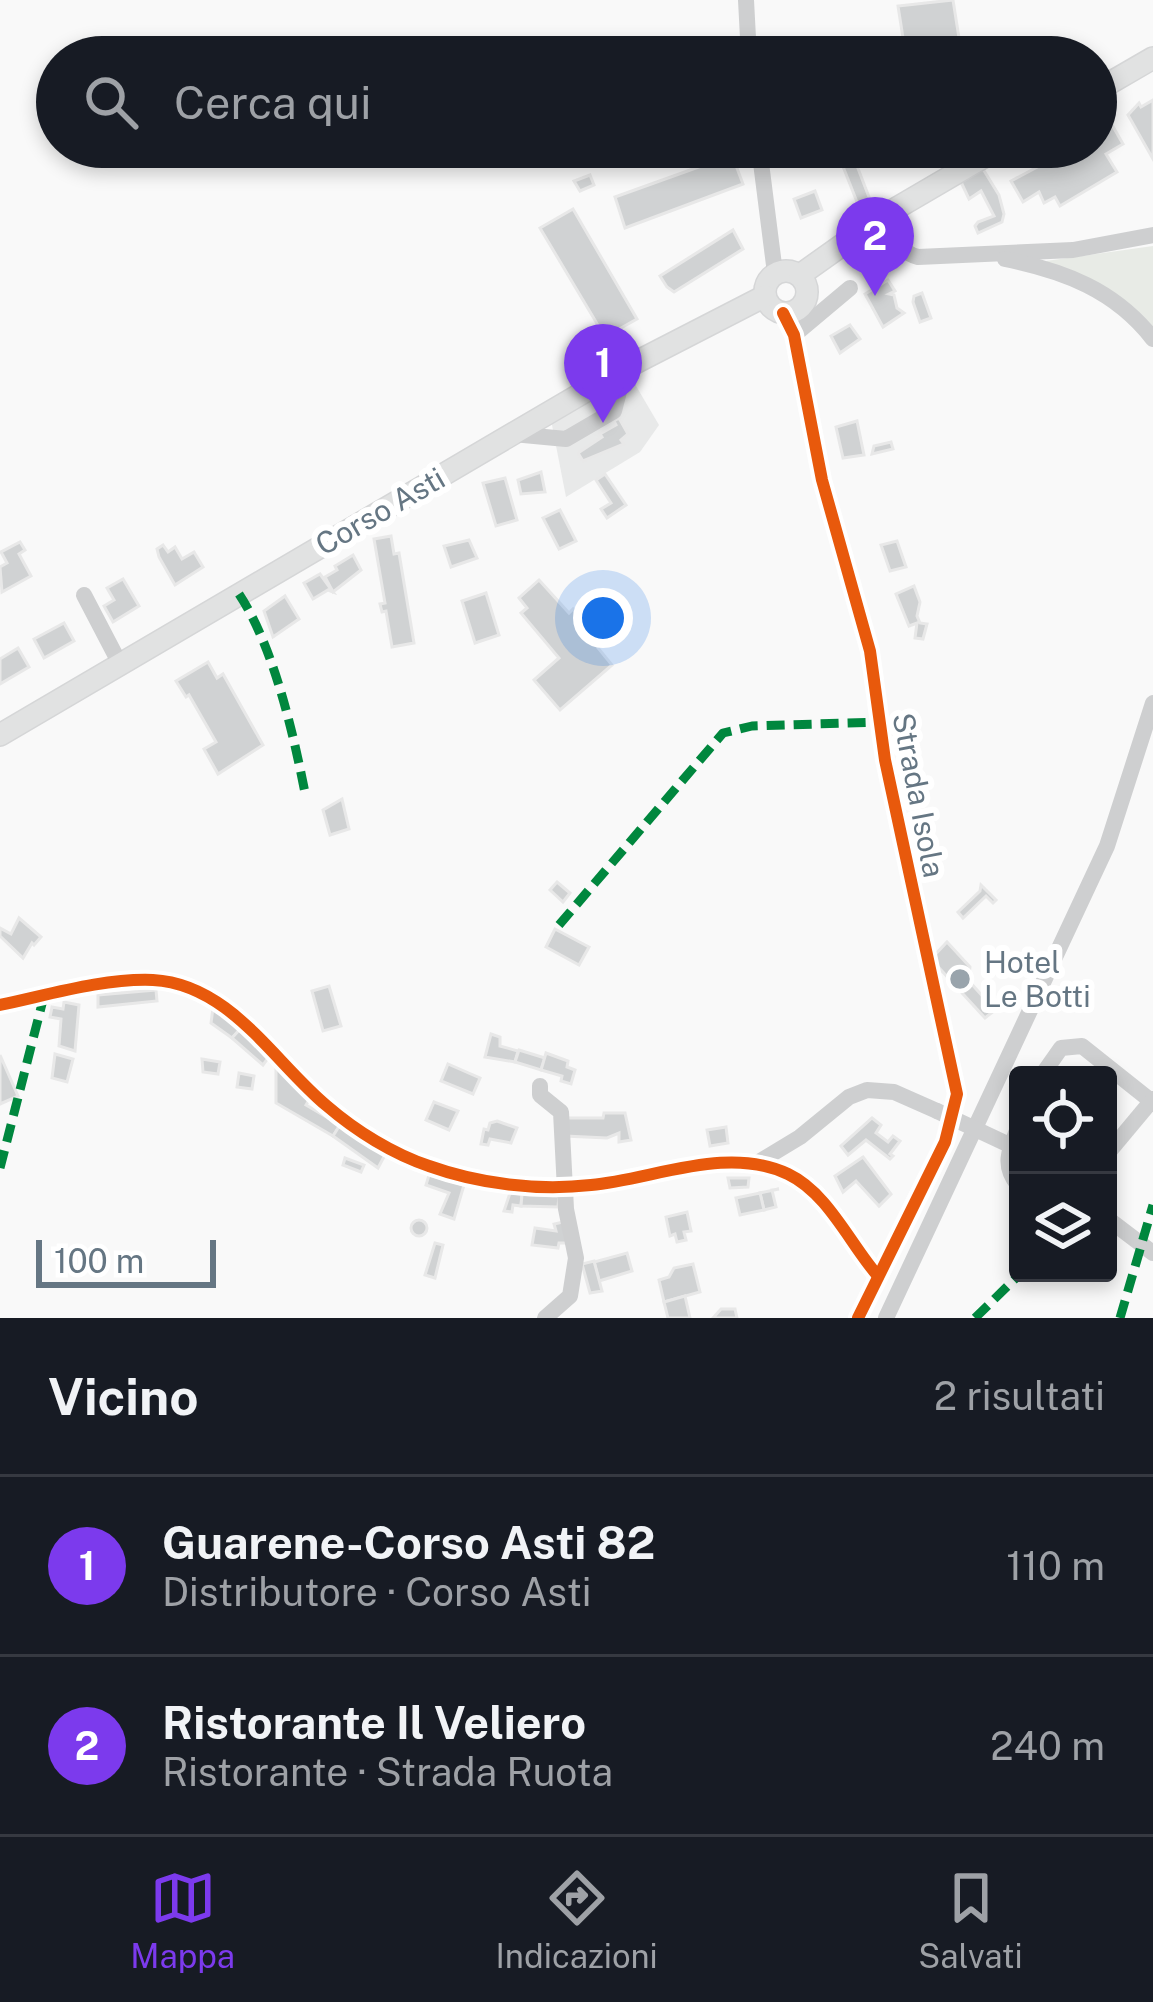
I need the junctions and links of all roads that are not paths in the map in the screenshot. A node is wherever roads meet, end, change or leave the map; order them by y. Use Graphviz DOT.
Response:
graph roads {
  1 [pos="746,0"];
  2 [pos="748,36"];
  3 [pos="1153,58"];
  4 [pos="1117,79"];
  5 [pos="762,168"];
  6 [pos="965,168"];
  7 [pos="883,216"];
  8 [pos="1153,236"];
  9 [pos="980,254"];
  10 [pos="775,273"];
  11 [pos="800,275"];
  12 [pos="850,288"];
  13 [pos="765,296"];
  14 [pos="783,313"];
  15 [pos="794,334"];
  16 [pos="1153,339"];
  17 [pos="625,368"];
  18 [pos="512,434"];
  19 [pos="85,595"];
  20 [pos="120,664"];
  21 [pos="1153,703"];
  22 [pos="3,726"];
  23 [pos="0,1005"];
  24 [pos="1048,1066"];
  25 [pos="1108,1066"];
  26 [pos="1117,1073"];
  27 [pos="540,1086"];
  28 [pos="1152,1100"];
  29 [pos="1117,1142"];
  30 [pos="1009,1145"];
  31 [pos="757,1163"];
  32 [pos="567,1186"];
  33 [pos="1117,1226"];
  34 [pos="1153,1253"];
  35 [pos="878,1276"];
  36 [pos="545,1318"];
  37 [pos="858,1318"];
  38 [pos="886,1318"];
  1 -- 2 [label="street"];
  3 -- 4 [label="main road"];
  5 -- 10 [label="street"];
  6 -- 7 [label="main road"];
  7 -- 9 [label="street"];
  7 -- 11 [label="main road"];
  8 -- 9 [label="street"];
  9 -- 16 [label="street"];
  10 -- 11 [label="main road"];
  10 -- 13 [label="main road"];
  11 -- 14 [label="main road"];
  12 -- 15 [label="street"];
  13 -- 14 [label="main road"];
  13 -- 17 [label="main road, Corso Asti"];
  14 -- 15 [label="street, Strada Isola"];
  15 -- 35 [label="street, Strada Isola"];
  17 -- 18 [label="main road, Corso Asti"];
  17 -- 18 [label="street"];
  18 -- 20 [label="main road, Corso Asti"];
  19 -- 20 [label="street"];
  20 -- 22 [label="main road, Corso Asti"];
  21 -- 38 [label="street"];
  23 -- 32 [label="street"];
  24 -- 25 [label="street"];
  26 -- 28 [label="street"];
  27 -- 32 [label="street"];
  28 -- 29 [label="street"];
  30 -- 31 [label="street, bridge"];
  31 -- 32 [label="street"];
  31 -- 35 [label="street"];
  32 -- 36 [label="street"];
  33 -- 34 [label="street"];
  35 -- 37 [label="street, Strada Isola"];
}
